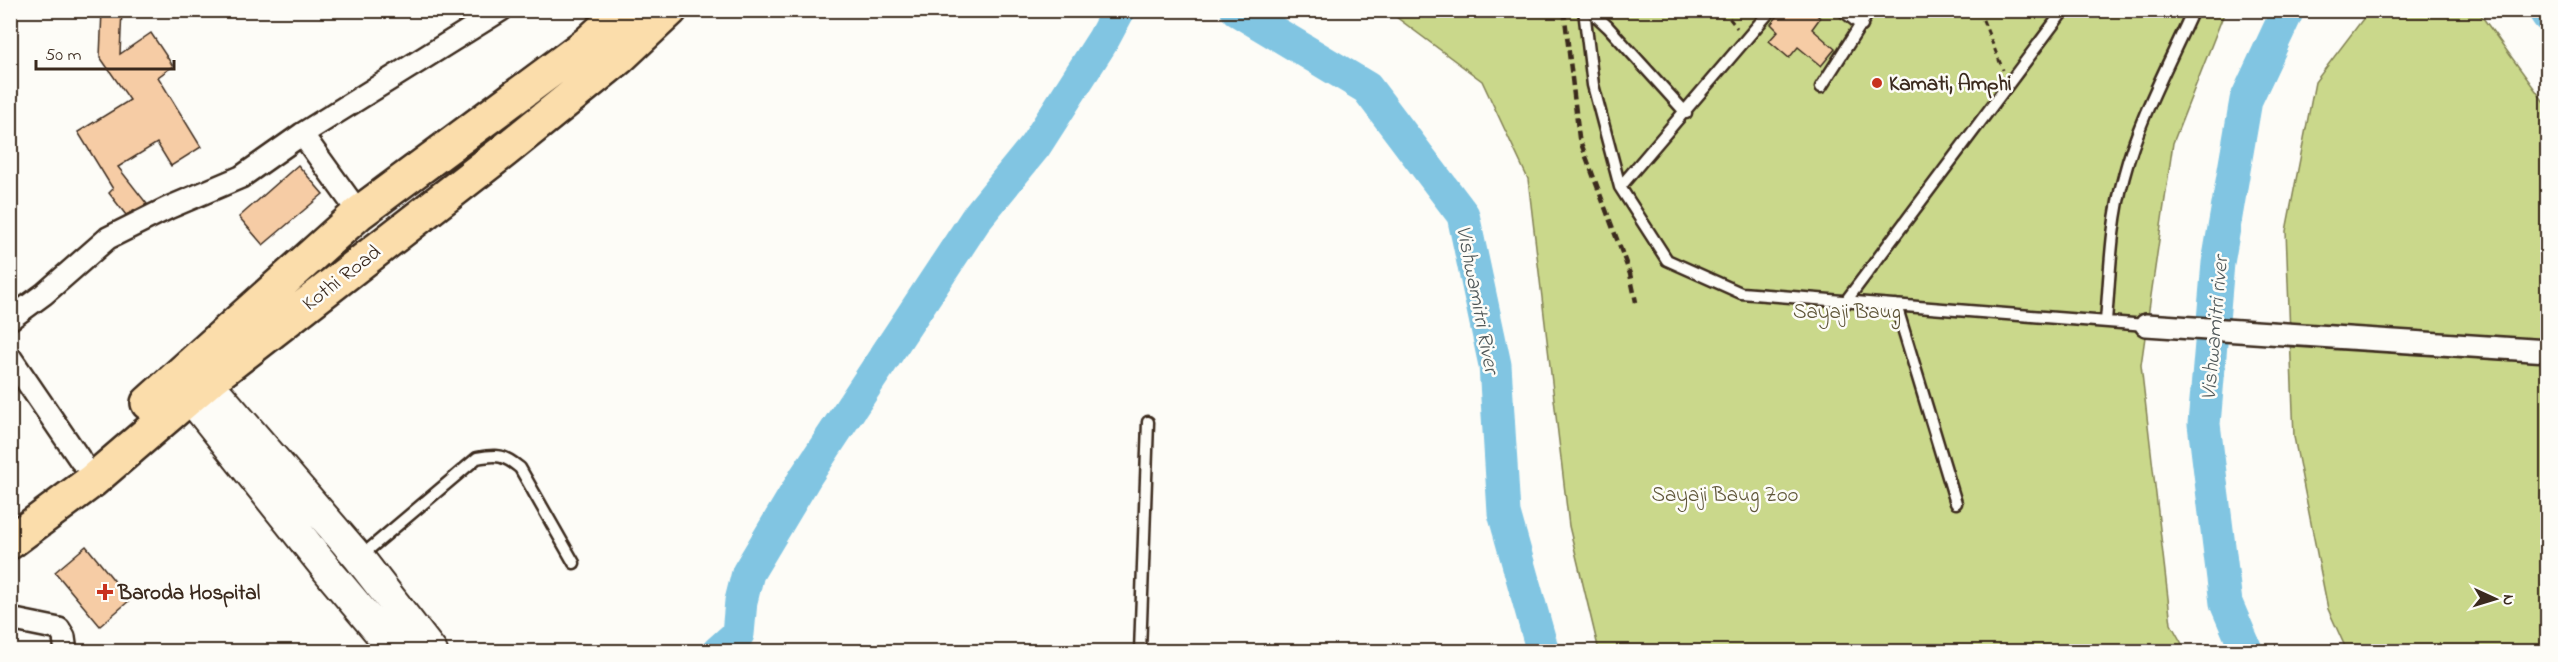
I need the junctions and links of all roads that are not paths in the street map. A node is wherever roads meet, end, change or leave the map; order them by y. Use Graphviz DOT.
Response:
graph roads {
  1 [pos="501,10"];
  2 [pos="624,10"];
  3 [pos="670,10"];
  4 [pos="1584,10"];
  5 [pos="1590,10"];
  6 [pos="1772,10"];
  7 [pos="1842,10"];
  8 [pos="1870,10"];
  9 [pos="2064,10"];
  10 [pos="2193,10"];
  11 [pos="1862,26"];
  12 [pos="1821,87"];
  13 [pos="1686,113"];
  14 [pos="302,134"];
  15 [pos="1620,187"];
  16 [pos="359,213"];
  17 [pos="1846,301"];
  18 [pos="1896,305"];
  19 [pos="10,319"];
  20 [pos="2106,321"];
  21 [pos="2146,325"];
  22 [pos="2547,351"];
  23 [pos="10,357"];
  24 [pos="190,380"];
  25 [pos="1148,422"];
  26 [pos="81,461"];
  27 [pos="1956,503"];
  28 [pos="10,518"];
  29 [pos="10,542"];
  30 [pos="359,558"];
  31 [pos="574,563"];
  32 [pos="10,619"];
  33 [pos="66,651"];
  34 [pos="396,651"];
  35 [pos="432,651"];
  36 [pos="1140,651"];
  1 -- 14 [label="street"];
  2 -- 16 [label="main road, Kothi Road"];
  3 -- 24 [label="main road, Kothi Road"];
  4 -- 15 [label="lane"];
  5 -- 13 [label="lane"];
  6 -- 13 [label="lane"];
  7 -- 11 [label="lane"];
  8 -- 11 [label="lane"];
  9 -- 17 [label="lane"];
  10 -- 20 [label="lane"];
  11 -- 12 [label="lane"];
  13 -- 15 [label="lane"];
  14 -- 16 [label="street"];
  14 -- 19 [label="street"];
  15 -- 17 [label="lane"];
  16 -- 24 [label="main road, Kothi Road"];
  17 -- 18 [label="lane"];
  18 -- 20 [label="lane"];
  18 -- 27 [label="lane"];
  20 -- 21 [label="lane"];
  21 -- 22 [label="street"];
  23 -- 26 [label="street"];
  24 -- 26 [label="main road, Kothi Road"];
  24 -- 29 [label="main road, Kothi Road"];
  24 -- 30 [label="street"];
  24 -- 34 [label="street"];
  25 -- 36 [label="lane"];
  26 -- 28 [label="main road, Kothi Road"];
  30 -- 31 [label="lane"];
  30 -- 35 [label="street"];
  32 -- 33 [label="street"];
}
